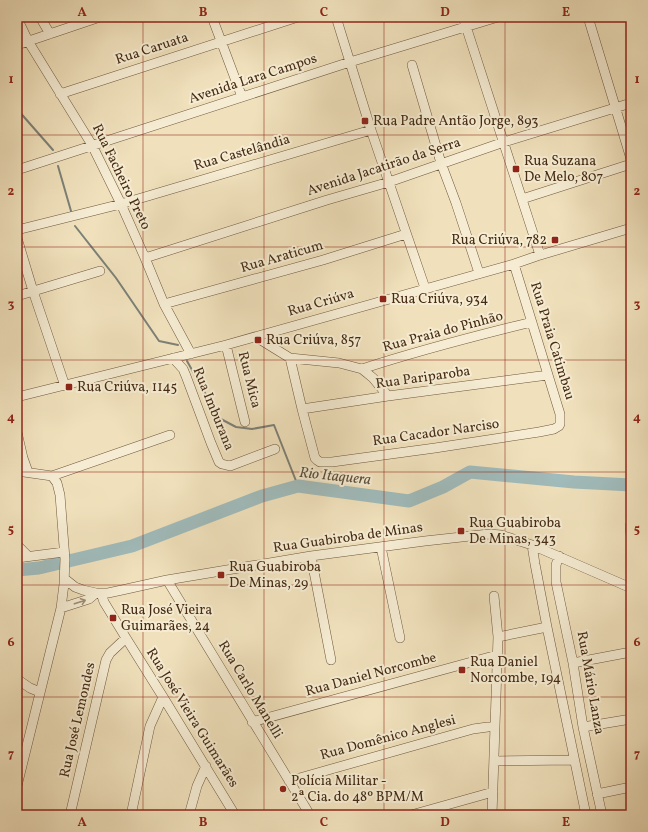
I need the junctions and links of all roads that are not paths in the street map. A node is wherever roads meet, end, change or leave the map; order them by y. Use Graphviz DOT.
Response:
graph roads {
  1 [pos="40,17"];
  2 [pos="100,17"];
  3 [pos="212,17"];
  4 [pos="298,17"];
  5 [pos="336,17"];
  6 [pos="463,17"];
  7 [pos="498,17"];
  8 [pos="588,17"];
  9 [pos="17,18"];
  10 [pos="82,20"];
  11 [pos="466,27"];
  12 [pos="50,34"];
  13 [pos="28,41"];
  14 [pos="221,41"];
  15 [pos="17,45"];
  16 [pos="350,62"];
  17 [pos="412,65"];
  18 [pos="60,94"];
  19 [pos="242,97"];
  20 [pos="631,103"];
  21 [pos="615,107"];
  22 [pos="371,130"];
  23 [pos="504,142"];
  24 [pos="92,145"];
  25 [pos="631,159"];
  26 [pos="441,163"];
  27 [pos="631,164"];
  28 [pos="17,170"];
  29 [pos="389,182"];
  30 [pos="522,199"];
  31 [pos="121,204"];
  32 [pos="631,228"];
  33 [pos="17,230"];
  34 [pos="406,234"];
  35 [pos="17,238"];
  36 [pos="540,255"];
  37 [pos="145,258"];
  38 [pos="514,264"];
  39 [pos="100,271"];
  40 [pos="479,273"];
  41 [pos="424,288"];
  42 [pos="33,291"];
  43 [pos="17,296"];
  44 [pos="164,304"];
  45 [pos="532,322"];
  46 [pos="256,337"];
  47 [pos="226,345"];
  48 [pos="189,354"];
  49 [pos="175,357"];
  50 [pos="290,358"];
  51 [pos="362,370"];
  52 [pos="548,375"];
  53 [pos="65,386"];
  54 [pos="388,396"];
  55 [pos="17,397"];
  56 [pos="302,409"];
  57 [pos="245,422"];
  58 [pos="559,426"];
  59 [pos="17,432"];
  60 [pos="170,435"];
  61 [pos="276,449"];
  62 [pos="21,450"];
  63 [pos="17,460"];
  64 [pos="17,471"];
  65 [pos="28,472"];
  66 [pos="52,476"];
  67 [pos="631,523"];
  68 [pos="631,536"];
  69 [pos="17,545"];
  70 [pos="532,545"];
  71 [pos="381,547"];
  72 [pos="64,555"];
  73 [pos="28,556"];
  74 [pos="311,556"];
  75 [pos="559,556"];
  76 [pos="17,558"];
  77 [pos="65,576"];
  78 [pos="167,580"];
  79 [pos="631,588"];
  80 [pos="99,593"];
  81 [pos="494,596"];
  82 [pos="61,608"];
  83 [pos="547,627"];
  84 [pos="498,637"];
  85 [pos="126,638"];
  86 [pos="400,638"];
  87 [pos="631,652"];
  88 [pos="498,655"];
  89 [pos="331,660"];
  90 [pos="573,663"];
  91 [pos="17,679"];
  92 [pos="40,692"];
  93 [pos="163,697"];
  94 [pos="631,719"];
  95 [pos="252,722"];
  96 [pos="495,726"];
  97 [pos="583,727"];
  98 [pos="574,760"];
  99 [pos="494,761"];
  100 [pos="206,766"];
  101 [pos="19,768"];
  102 [pos="289,781"];
  103 [pos="17,786"];
  104 [pos="631,787"];
  105 [pos="493,792"];
  106 [pos="597,794"];
  107 [pos="70,815"];
  108 [pos="131,815"];
  109 [pos="189,815"];
  110 [pos="235,815"];
  111 [pos="310,815"];
  112 [pos="411,815"];
  113 [pos="492,815"];
  114 [pos="586,815"];
  115 [pos="602,815"];
  1 -- 12 [label="street"];
  2 -- 10 [label="street"];
  3 -- 14 [label="street"];
  4 -- 14 [label="street, Rua Caruata"];
  5 -- 16 [label="street"];
  6 -- 11 [label="street"];
  7 -- 11 [label="street, Avenida Lara Campos"];
  8 -- 21 [label="street"];
  9 -- 13 [label="street, Rua Facheiro Preto"];
  10 -- 12 [label="street"];
  11 -- 16 [label="street, Avenida Lara Campos"];
  11 -- 23 [label="street"];
  12 -- 13 [label="street"];
  13 -- 15 [label="street"];
  13 -- 18 [label="street, Rua Facheiro Preto"];
  14 -- 18 [label="street, Rua Caruata"];
  14 -- 19 [label="street"];
  16 -- 19 [label="street, Avenida Lara Campos"];
  16 -- 22 [label="street"];
  17 -- 26 [label="street"];
  18 -- 24 [label="street, Rua Facheiro Preto"];
  19 -- 24 [label="street, Avenida Lara Campos"];
  20 -- 21 [label="street, Avenida Jacatirão da Serra"];
  21 -- 23 [label="street, Avenida Jacatirão da Serra"];
  21 -- 25 [label="street"];
  22 -- 29 [label="street"];
  22 -- 31 [label="street, Rua Castelândia"];
  23 -- 26 [label="street, Avenida Jacatirão da Serra"];
  23 -- 30 [label="street"];
  24 -- 28 [label="street, Avenida Lara Campos"];
  24 -- 31 [label="street, Rua Facheiro Preto"];
  26 -- 29 [label="street, Avenida Jacatirão da Serra"];
  26 -- 40 [label="street"];
  27 -- 30 [label="street"];
  29 -- 34 [label="street"];
  29 -- 37 [label="street, Avenida Jacatirão da Serra"];
  30 -- 36 [label="street"];
  31 -- 33 [label="street, Rua Castelândia"];
  31 -- 37 [label="street, Rua Facheiro Preto"];
  32 -- 36 [label="street, Rua Criúva"];
  34 -- 41 [label="street"];
  34 -- 44 [label="street, Rua Araticum"];
  35 -- 42 [label="street"];
  36 -- 38 [label="street, Rua Criúva"];
  37 -- 44 [label="street, Rua Facheiro Preto"];
  38 -- 40 [label="street, Rua Criúva"];
  38 -- 45 [label="street, Rua Praia Catimbau"];
  39 -- 42 [label="street"];
  40 -- 41 [label="street, Rua Criúva"];
  41 -- 46 [label="street, Rua Criúva"];
  42 -- 43 [label="street"];
  42 -- 53 [label="street"];
  44 -- 48 [label="street, Rua Facheiro Preto"];
  45 -- 51 [label="street, Rua Praia do Pinhão"];
  45 -- 52 [label="street, Rua Praia Catimbau"];
  46 -- 47 [label="street, Rua Criúva"];
  46 -- 50 [label="street"];
  47 -- 48 [label="street, Rua Criúva"];
  47 -- 57 [label="street, Rua Mica"];
  48 -- 49 [label="street, Rua Criúva"];
  49 -- 53 [label="street, Rua Criúva"];
  49 -- 61 [label="street, Rua Imburana"];
  50 -- 51 [label="street"];
  50 -- 56 [label="street"];
  51 -- 54 [label="street"];
  52 -- 54 [label="street, Rua Pariparoba"];
  52 -- 58 [label="street, Rua Praia Catimbau"];
  53 -- 55 [label="street, Rua Criúva"];
  54 -- 56 [label="street, Rua Pariparoba"];
  56 -- 58 [label="street, Rua Cacador Narciso"];
  59 -- 62 [label="street"];
  60 -- 66 [label="street"];
  62 -- 63 [label="street"];
  62 -- 65 [label="street"];
  64 -- 65 [label="street"];
  65 -- 66 [label="street"];
  66 -- 72 [label="street"];
  67 -- 68 [label="street"];
  69 -- 73 [label="street"];
  70 -- 71 [label="street, Rua Guabiroba de Minas"];
  70 -- 75 [label="street, Rua Guabiroba de Minas"];
  70 -- 83 [label="street"];
  71 -- 74 [label="street, Rua Guabiroba de Minas"];
  71 -- 86 [label="street"];
  72 -- 73 [label="street"];
  72 -- 77 [label="street"];
  73 -- 76 [label="street"];
  74 -- 78 [label="street, Rua Guabiroba de Minas"];
  74 -- 89 [label="street"];
  75 -- 79 [label="street, Rua Guabiroba de Minas"];
  75 -- 90 [label="street, Rua Mário Lanza"];
  77 -- 80 [label="street, Rua Guabiroba de Minas"];
  77 -- 82 [label="street"];
  78 -- 80 [label="street, Rua Guabiroba de Minas"];
  78 -- 95 [label="street, Rua Carlo Manelli"];
  82 -- 80 [label="street, one-way"];
  80 -- 85 [label="street, Rua José Vieira Guimarães"];
  81 -- 84 [label="street"];
  82 -- 92 [label="street"];
  83 -- 84 [label="street"];
  83 -- 98 [label="street"];
  84 -- 88 [label="street"];
  85 -- 93 [label="street, Rua José Vieira Guimarães"];
  85 -- 107 [label="street, Rua José Lemondes"];
  87 -- 90 [label="street"];
  88 -- 95 [label="street, Rua Daniel Norcombe"];
  88 -- 96 [label="street"];
  90 -- 97 [label="street, Rua Mário Lanza"];
  91 -- 92 [label="street"];
  92 -- 101 [label="street"];
  93 -- 100 [label="street, Rua José Vieira Guimarães"];
  93 -- 108 [label="street"];
  94 -- 97 [label="street"];
  95 -- 102 [label="street, Rua Carlo Manelli"];
  96 -- 99 [label="street"];
  96 -- 102 [label="street, Rua Domênico Anglesi"];
  97 -- 106 [label="street, Rua Mário Lanza"];
  98 -- 99 [label="street"];
  98 -- 114 [label="street"];
  99 -- 105 [label="street"];
  100 -- 109 [label="street"];
  100 -- 110 [label="street, Rua José Vieira Guimarães"];
  101 -- 103 [label="street"];
  102 -- 111 [label="street, Rua Carlo Manelli"];
  104 -- 106 [label="street"];
  105 -- 112 [label="street"];
  105 -- 113 [label="street"];
  106 -- 115 [label="street, Rua Mário Lanza"];
}
